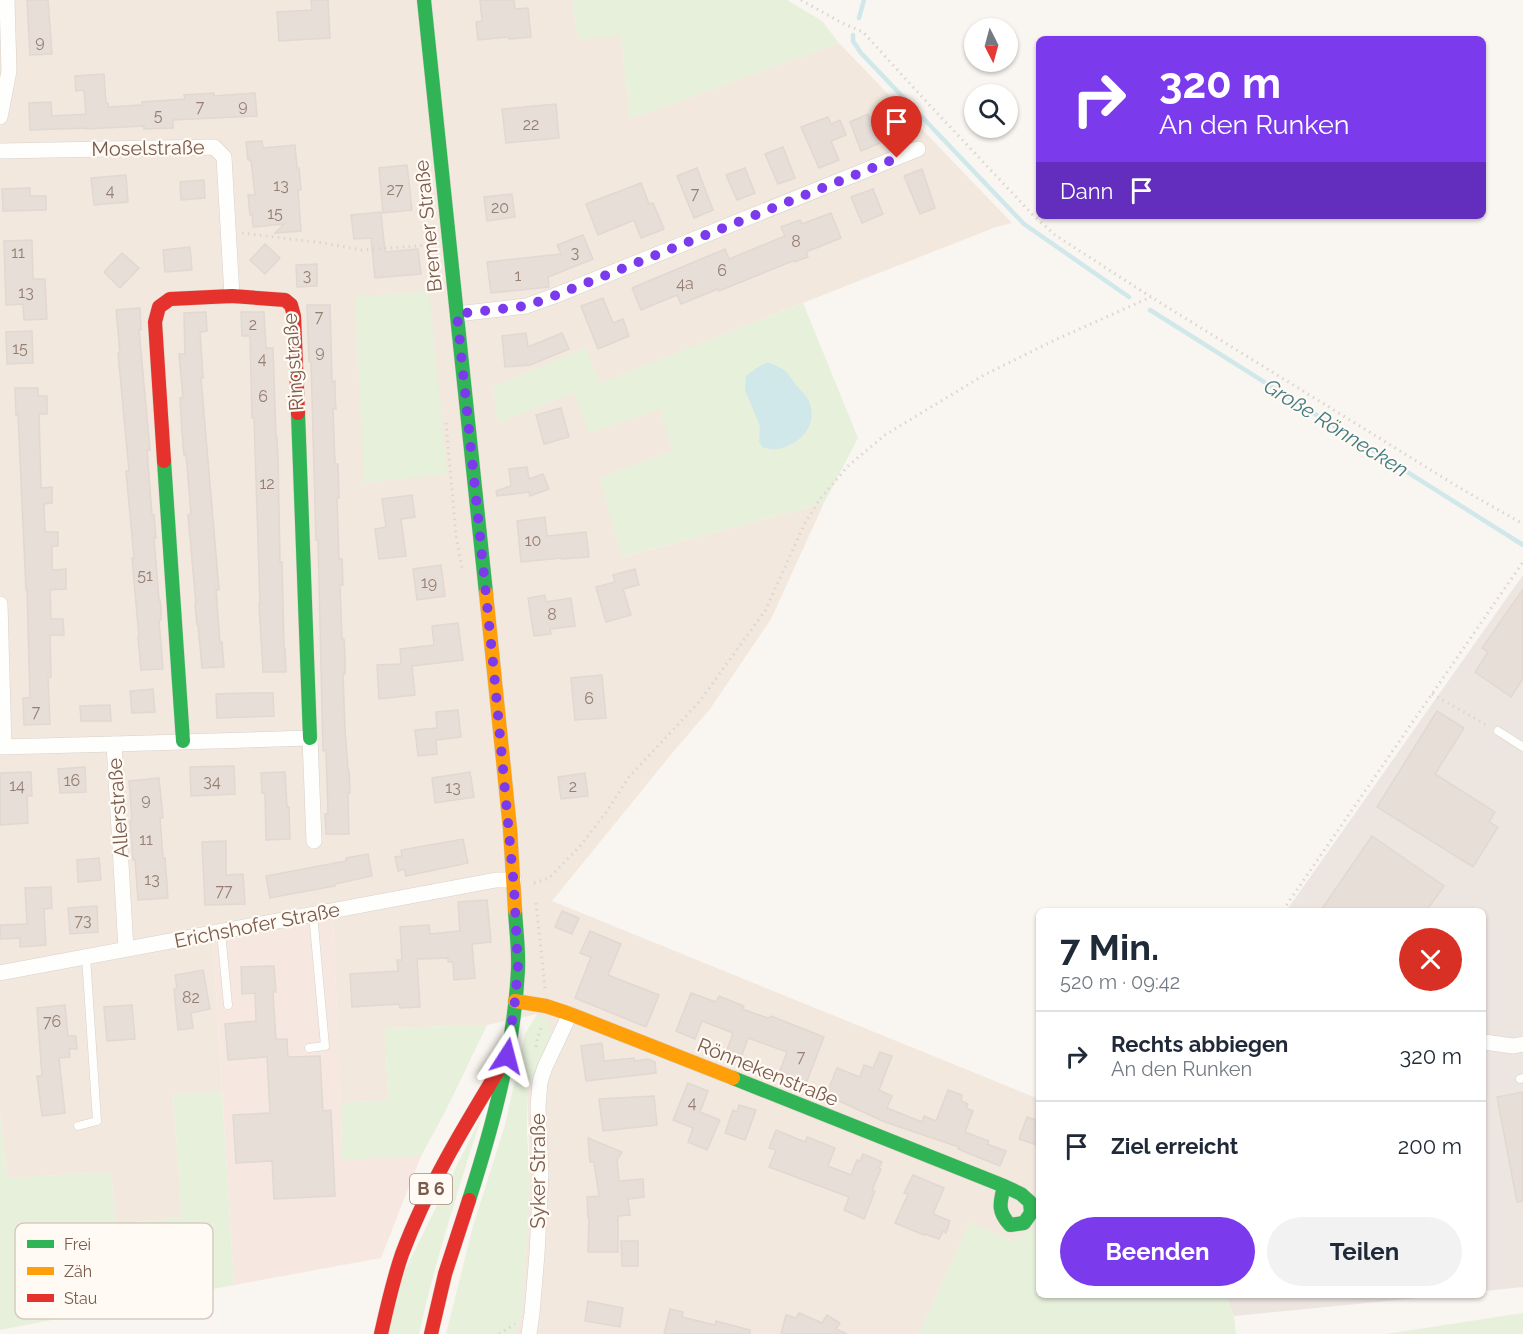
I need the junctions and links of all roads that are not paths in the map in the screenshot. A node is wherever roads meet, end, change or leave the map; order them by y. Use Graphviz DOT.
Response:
graph roads {
  1 [pos="7,0"];
  2 [pos="424,0"];
  3 [pos="3,88"];
  4 [pos="0,117"];
  5 [pos="918,149"];
  6 [pos="0,151"];
  7 [pos="232,296"];
  8 [pos="457,314"];
  9 [pos="0,604"];
  10 [pos="1498,731"];
  11 [pos="310,738"];
  12 [pos="183,741"];
  13 [pos="114,744"];
  14 [pos="2,747"];
  15 [pos="1523,747"];
  16 [pos="314,841"];
  17 [pos="514,884"];
  18 [pos="313,914"];
  19 [pos="221,932"];
  20 [pos="126,949"];
  21 [pos="86,957"];
  22 [pos="0,973"];
  23 [pos="515,1001"];
  24 [pos="228,1005"];
  25 [pos="570,1014"];
  26 [pos="1486,1042"];
  27 [pos="1523,1044"];
  28 [pos="309,1048"];
  29 [pos="507,1056"];
  30 [pos="78,1126"];
  31 [pos="1004,1186"];
  32 [pos="381,1334"];
  33 [pos="431,1334"];
  34 [pos="529,1334"];
  1 -- 3 [label="street"];
  2 -- 8 [label="main road, Bremer Straße / B 6"];
  3 -- 4 [label="street"];
  5 -- 8 [label="street"];
  6 -- 7 [label="street, Moselstraße"];
  7 -- 11 [label="main road, Ringstraße"];
  7 -- 12 [label="main road, Ringstraße"];
  8 -- 17 [label="main road, Bremer Straße / B 6"];
  9 -- 14 [label="street"];
  10 -- 15 [label="lane"];
  11 -- 12 [label="street"];
  11 -- 16 [label="street, Ringstraße"];
  12 -- 13 [label="street"];
  13 -- 14 [label="street, Allerstraße"];
  13 -- 20 [label="street, Allerstraße"];
  17 -- 18 [label="street, Erichshofer Straße"];
  17 -- 23 [label="main road, Bremer Straße / B 6"];
  18 -- 19 [label="street, Erichshofer Straße"];
  18 -- 28 [label="lane"];
  19 -- 20 [label="street, Erichshofer Straße"];
  19 -- 24 [label="lane"];
  20 -- 21 [label="street, Erichshofer Straße"];
  21 -- 22 [label="street, Erichshofer Straße"];
  21 -- 30 [label="lane"];
  23 -- 25 [label="main road, Rönnekenstraße"];
  23 -- 29 [label="main road, Bremer Straße / B 6"];
  25 -- 31 [label="main road, Rönnekenstraße"];
  25 -- 34 [label="street, Syker Straße"];
  26 -- 27 [label="street"];
  29 -- 32 [label="main road, B 6"];
  29 -- 33 [label="main road, Bremer Straße / B 6"];
}
